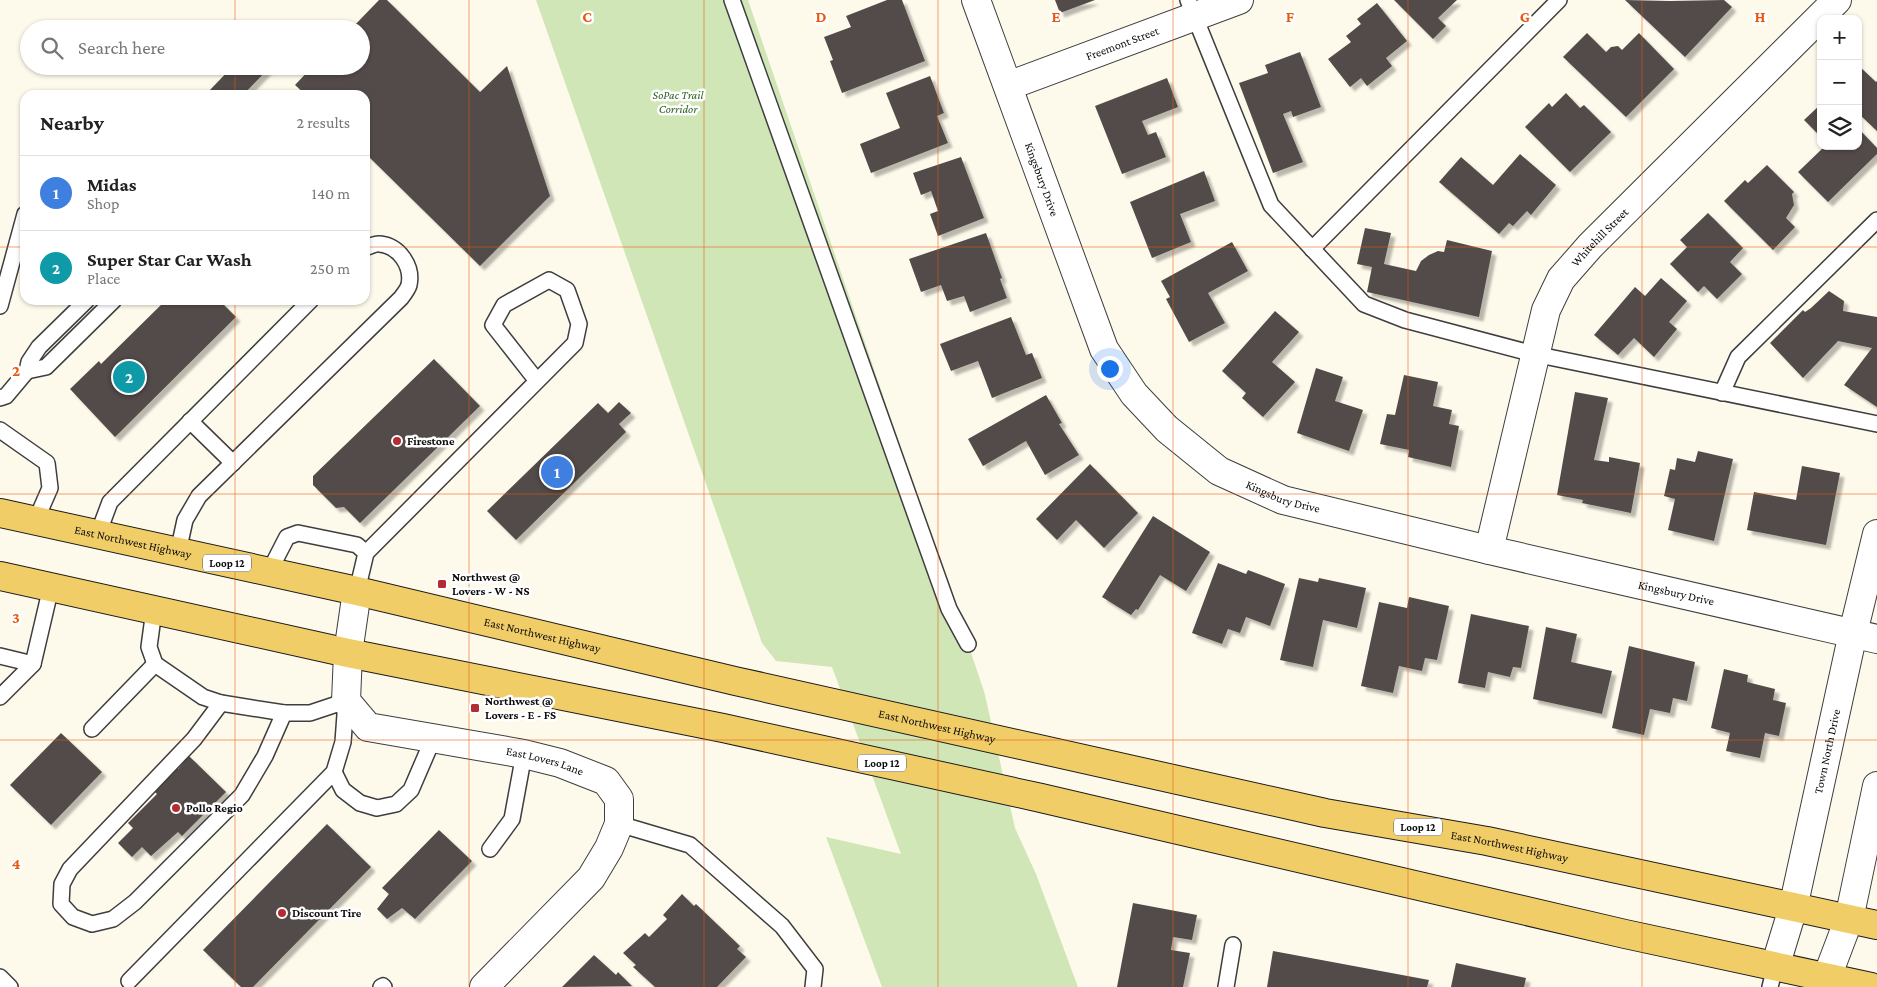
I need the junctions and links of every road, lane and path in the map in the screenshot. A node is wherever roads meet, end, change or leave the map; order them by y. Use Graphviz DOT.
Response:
graph roads {
  1 [pos="732,0"];
  2 [pos="976,0"];
  3 [pos="1239,0"];
  4 [pos="1559,0"];
  5 [pos="1837,0"];
  6 [pos="1191,9"];
  7 [pos="1008,86"];
  8 [pos="1877,220"];
  9 [pos="20,229"];
  10 [pos="370,247"];
  11 [pos="1312,249"];
  12 [pos="4,275"];
  13 [pos="82,305"];
  14 [pos="109,305"];
  15 [pos="306,305"];
  16 [pos="0,306"];
  17 [pos="1534,354"];
  18 [pos="27,372"];
  19 [pos="537,381"];
  20 [pos="1722,393"];
  21 [pos="0,398"];
  22 [pos="190,420"];
  23 [pos="1877,424"];
  24 [pos="0,430"];
  25 [pos="233,463"];
  26 [pos="0,513"];
  27 [pos="36,520"];
  28 [pos="98,534"];
  29 [pos="1877,534"];
  30 [pos="1489,550"];
  31 [pos="178,552"];
  32 [pos="366,553"];
  33 [pos="269,572"];
  34 [pos="0,576"];
  35 [pos="51,587"];
  36 [pos="357,591"];
  37 [pos="154,610"];
  38 [pos="1865,636"];
  39 [pos="968,644"];
  40 [pos="348,653"];
  41 [pos="0,656"];
  42 [pos="34,664"];
  43 [pos="155,664"];
  44 [pos="0,697"];
  45 [pos="346,701"];
  46 [pos="221,703"];
  47 [pos="284,713"];
  48 [pos="92,729"];
  49 [pos="433,739"];
  50 [pos="524,754"];
  51 [pos="334,772"];
  52 [pos="1877,786"];
  53 [pos="619,824"];
  54 [pos="490,849"];
  55 [pos="1793,908"];
  56 [pos="1849,919"];
  57 [pos="1877,926"];
  58 [pos="1234,945"];
  59 [pos="0,977"];
  60 [pos="1772,977"];
  61 [pos="129,981"];
  62 [pos="1826,982"];
  63 [pos="10,987"];
  64 [pos="484,987"];
  65 [pos="813,987"];
  66 [pos="1226,987"];
  67 [pos="1871,987"];
  1 -- 39 [label="lane"];
  2 -- 7 [label="street, Kingsbury Drive"];
  3 -- 6 [label="street, Freemont Street"];
  4 -- 11 [label="lane"];
  5 -- 17 [label="street, Whitehill Street"];
  6 -- 7 [label="street, Freemont Street"];
  6 -- 11 [label="lane"];
  7 -- 30 [label="street, Kingsbury Drive"];
  8 -- 20 [label="lane"];
  9 -- 12 [label="lane"];
  10 -- 25 [label="lane"];
  11 -- 17 [label="lane"];
  12 -- 16 [label="lane"];
  13 -- 18 [label="lane"];
  14 -- 18 [label="lane"];
  15 -- 22 [label="lane"];
  17 -- 20 [label="lane"];
  17 -- 30 [label="street, Whitehill Street"];
  18 -- 21 [label="lane"];
  19 -- 19 [label="lane"];
  19 -- 32 [label="lane"];
  20 -- 23 [label="lane"];
  22 -- 25 [label="lane"];
  22 -- 28 [label="lane"];
  24 -- 27 [label="lane"];
  25 -- 31 [label="lane"];
  26 -- 27 [label="main road, East Northwest Highway / Loop 12"];
  27 -- 28 [label="main road, East Northwest Highway / Loop 12"];
  28 -- 31 [label="main road, East Northwest Highway / Loop 12"];
  29 -- 38 [label="street, Town North Drive"];
  30 -- 38 [label="street, Kingsbury Drive"];
  31 -- 33 [label="main road, East Northwest Highway / Loop 12"];
  32 -- 33 [label="lane"];
  32 -- 36 [label="lane"];
  33 -- 36 [label="main road, East Northwest Highway / Loop 12"];
  34 -- 35 [label="main road, Loop 12"];
  35 -- 37 [label="main road, Loop 12"];
  35 -- 42 [label="lane"];
  36 -- 40 [label="street"];
  36 -- 55 [label="main road, East Northwest Highway / Loop 12"];
  37 -- 40 [label="main road, Loop 12"];
  37 -- 43 [label="lane"];
  38 -- 55 [label="street, Town North Drive"];
  40 -- 45 [label="street"];
  40 -- 60 [label="main road, Loop 12"];
  41 -- 42 [label="lane"];
  42 -- 44 [label="lane"];
  43 -- 46 [label="lane"];
  43 -- 48 [label="lane"];
  45 -- 47 [label="lane"];
  45 -- 49 [label="street, East Lovers Lane"];
  45 -- 51 [label="lane"];
  46 -- 47 [label="lane"];
  46 -- 47 [label="lane"];
  49 -- 50 [label="street, East Lovers Lane"];
  49 -- 51 [label="lane"];
  50 -- 53 [label="street, East Lovers Lane"];
  50 -- 54 [label="lane"];
  51 -- 61 [label="lane"];
  52 -- 56 [label="street"];
  53 -- 64 [label="street, East Lovers Lane"];
  53 -- 65 [label="lane"];
  55 -- 56 [label="main road, East Northwest Highway / Loop 12"];
  55 -- 60 [label="street, Town North Drive"];
  56 -- 57 [label="main road, East Northwest Highway / Loop 12"];
  56 -- 62 [label="street"];
  58 -- 66 [label="lane"];
  59 -- 63 [label="lane"];
  60 -- 62 [label="main road, Loop 12"];
  62 -- 67 [label="main road, Loop 12"];
}
